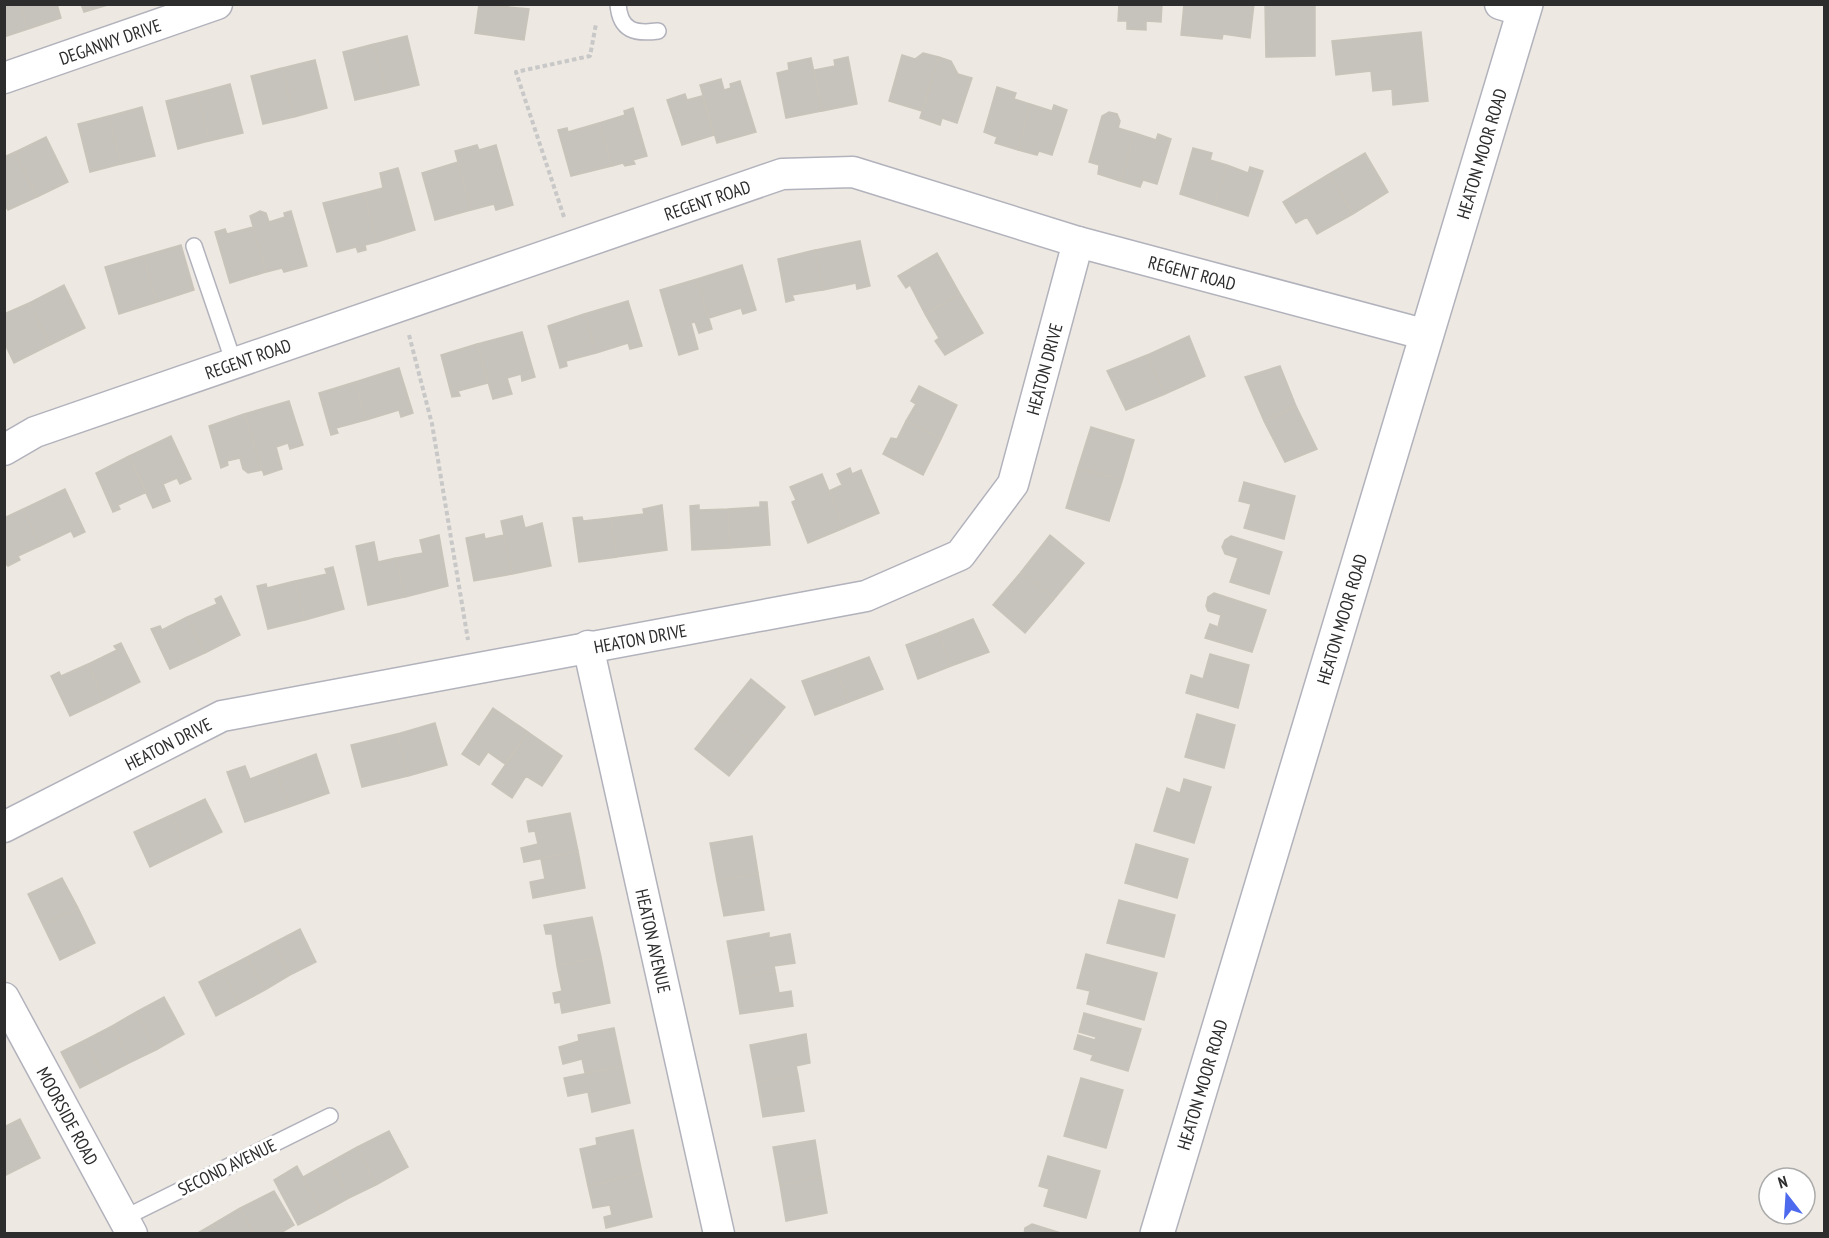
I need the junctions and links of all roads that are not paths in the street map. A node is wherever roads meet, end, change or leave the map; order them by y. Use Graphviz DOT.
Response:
graph roads {
  1 [pos="218,4"];
  2 [pos="618,4"];
  3 [pos="1517,7"];
  4 [pos="658,31"];
  5 [pos="4,78"];
  6 [pos="1078,242"];
  7 [pos="194,246"];
  8 [pos="1427,334"];
  9 [pos="234,363"];
  10 [pos="4,450"];
  11 [pos="588,646"];
  12 [pos="4,827"];
  13 [pos="4,998"];
  14 [pos="330,1116"];
  15 [pos="128,1226"];
  16 [pos="719,1233"];
  17 [pos="1157,1233"];
  1 -- 5 [label="street, DEGANWY DRIVE"];
  2 -- 4 [label="lane"];
  3 -- 8 [label="street, HEATON MOOR ROAD"];
  6 -- 8 [label="street, REGENT ROAD"];
  6 -- 9 [label="street, REGENT ROAD"];
  6 -- 11 [label="street, HEATON DRIVE"];
  7 -- 9 [label="lane"];
  8 -- 17 [label="street, HEATON MOOR ROAD"];
  9 -- 10 [label="street, REGENT ROAD"];
  11 -- 12 [label="street, HEATON DRIVE"];
  11 -- 16 [label="street, HEATON AVENUE"];
  13 -- 15 [label="street, MOORSIDE ROAD"];
  14 -- 15 [label="lane, SECOND AVENUE"];
}
